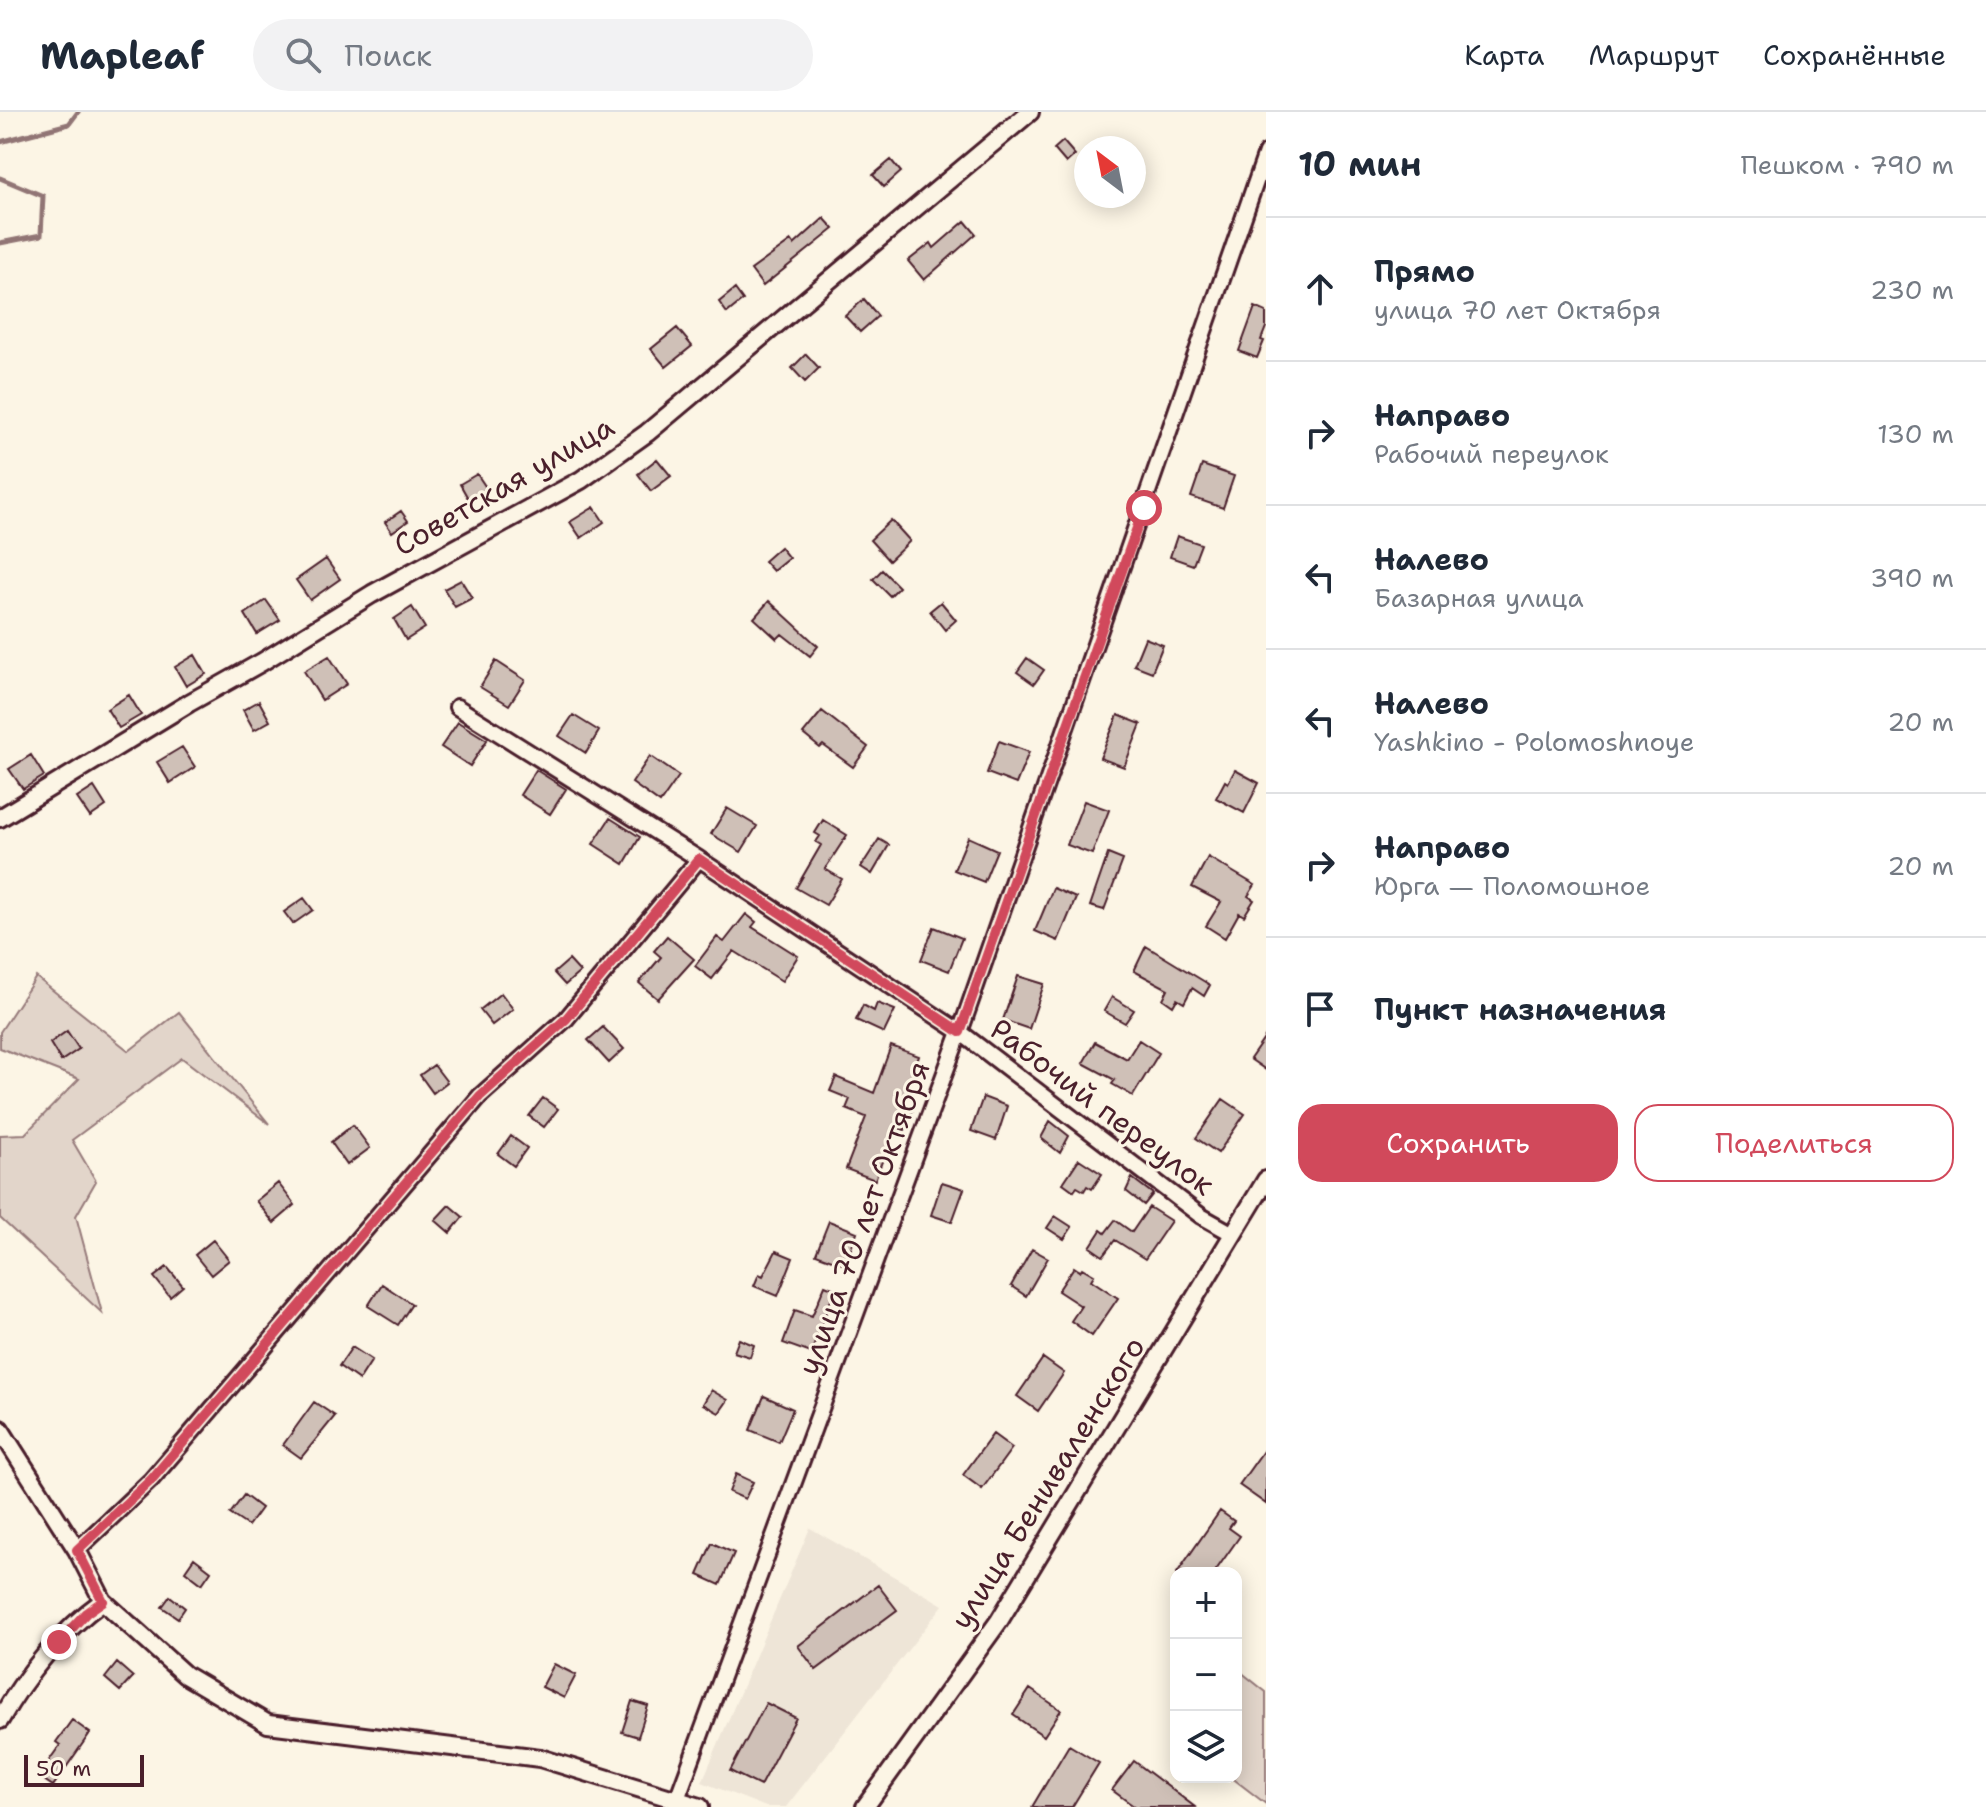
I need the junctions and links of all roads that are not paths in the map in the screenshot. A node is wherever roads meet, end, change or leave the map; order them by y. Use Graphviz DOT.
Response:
graph roads {
  1 [pos="1030,112"];
  2 [pos="1266,153"];
  3 [pos="457,707"];
  4 [pos="0,818"];
  5 [pos="699,859"];
  6 [pos="960,1032"];
  7 [pos="1266,1180"];
  8 [pos="1233,1234"];
  9 [pos="0,1429"];
  10 [pos="77,1550"];
  11 [pos="103,1601"];
  12 [pos="0,1720"];
  13 [pos="677,1799"];
  14 [pos="700,1807"];
  15 [pos="865,1807"];
  1 -- 4 [label="street, Советская улица"];
  2 -- 6 [label="street, улица 70 лет Октября"];
  3 -- 5 [label="street, Рабочий переулок"];
  5 -- 6 [label="street, Рабочий переулок"];
  5 -- 10 [label="street"];
  6 -- 8 [label="street, Рабочий переулок"];
  6 -- 13 [label="street, улица 70 лет Октября"];
  7 -- 8 [label="street, улица Бениваленского"];
  8 -- 15 [label="street, улица Бениваленского"];
  9 -- 10 [label="street"];
  10 -- 11 [label="street"];
  11 -- 12 [label="street"];
  11 -- 13 [label="street"];
  13 -- 14 [label="street"];
}
